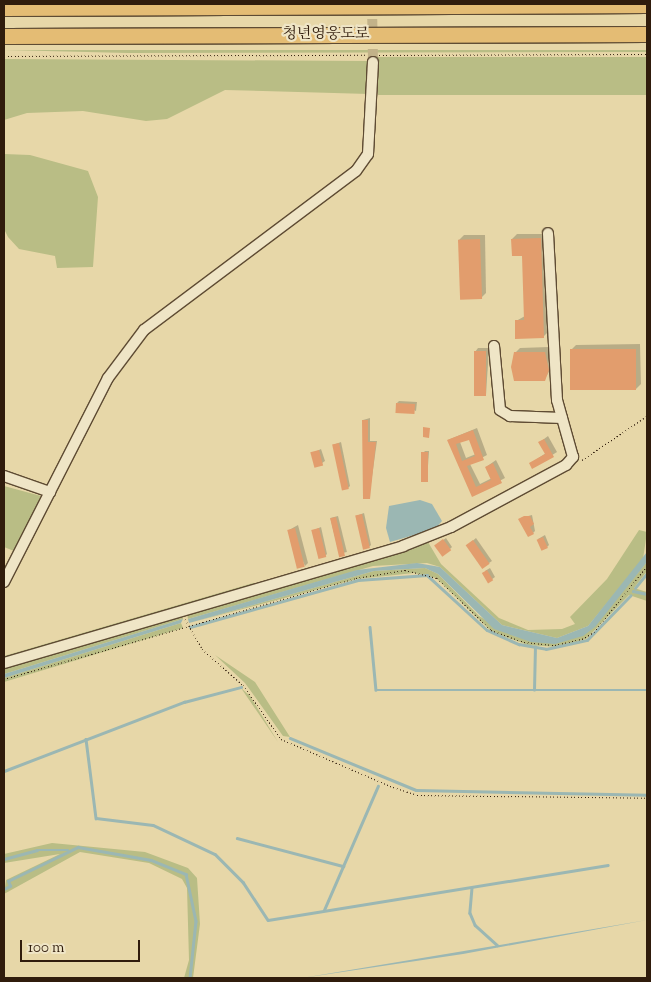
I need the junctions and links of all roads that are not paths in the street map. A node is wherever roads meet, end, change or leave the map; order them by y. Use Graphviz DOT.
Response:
graph roads {
  1 [pos="647,5"];
  2 [pos="4,8"];
  3 [pos="647,34"];
  4 [pos="4,36"];
  5 [pos="373,62"];
  6 [pos="548,233"];
  7 [pos="494,346"];
  8 [pos="562,418"];
  9 [pos="4,476"];
  10 [pos="50,492"];
  11 [pos="4,582"];
  12 [pos="4,663"];
  1 -- 2 [label="highway, 청년영웅도로"];
  3 -- 4 [label="highway, 청년영웅도로"];
  5 -- 10 [label="street"];
  6 -- 8 [label="street"];
  7 -- 8 [label="street"];
  8 -- 12 [label="street"];
  9 -- 10 [label="street"];
  10 -- 11 [label="street"];
}
